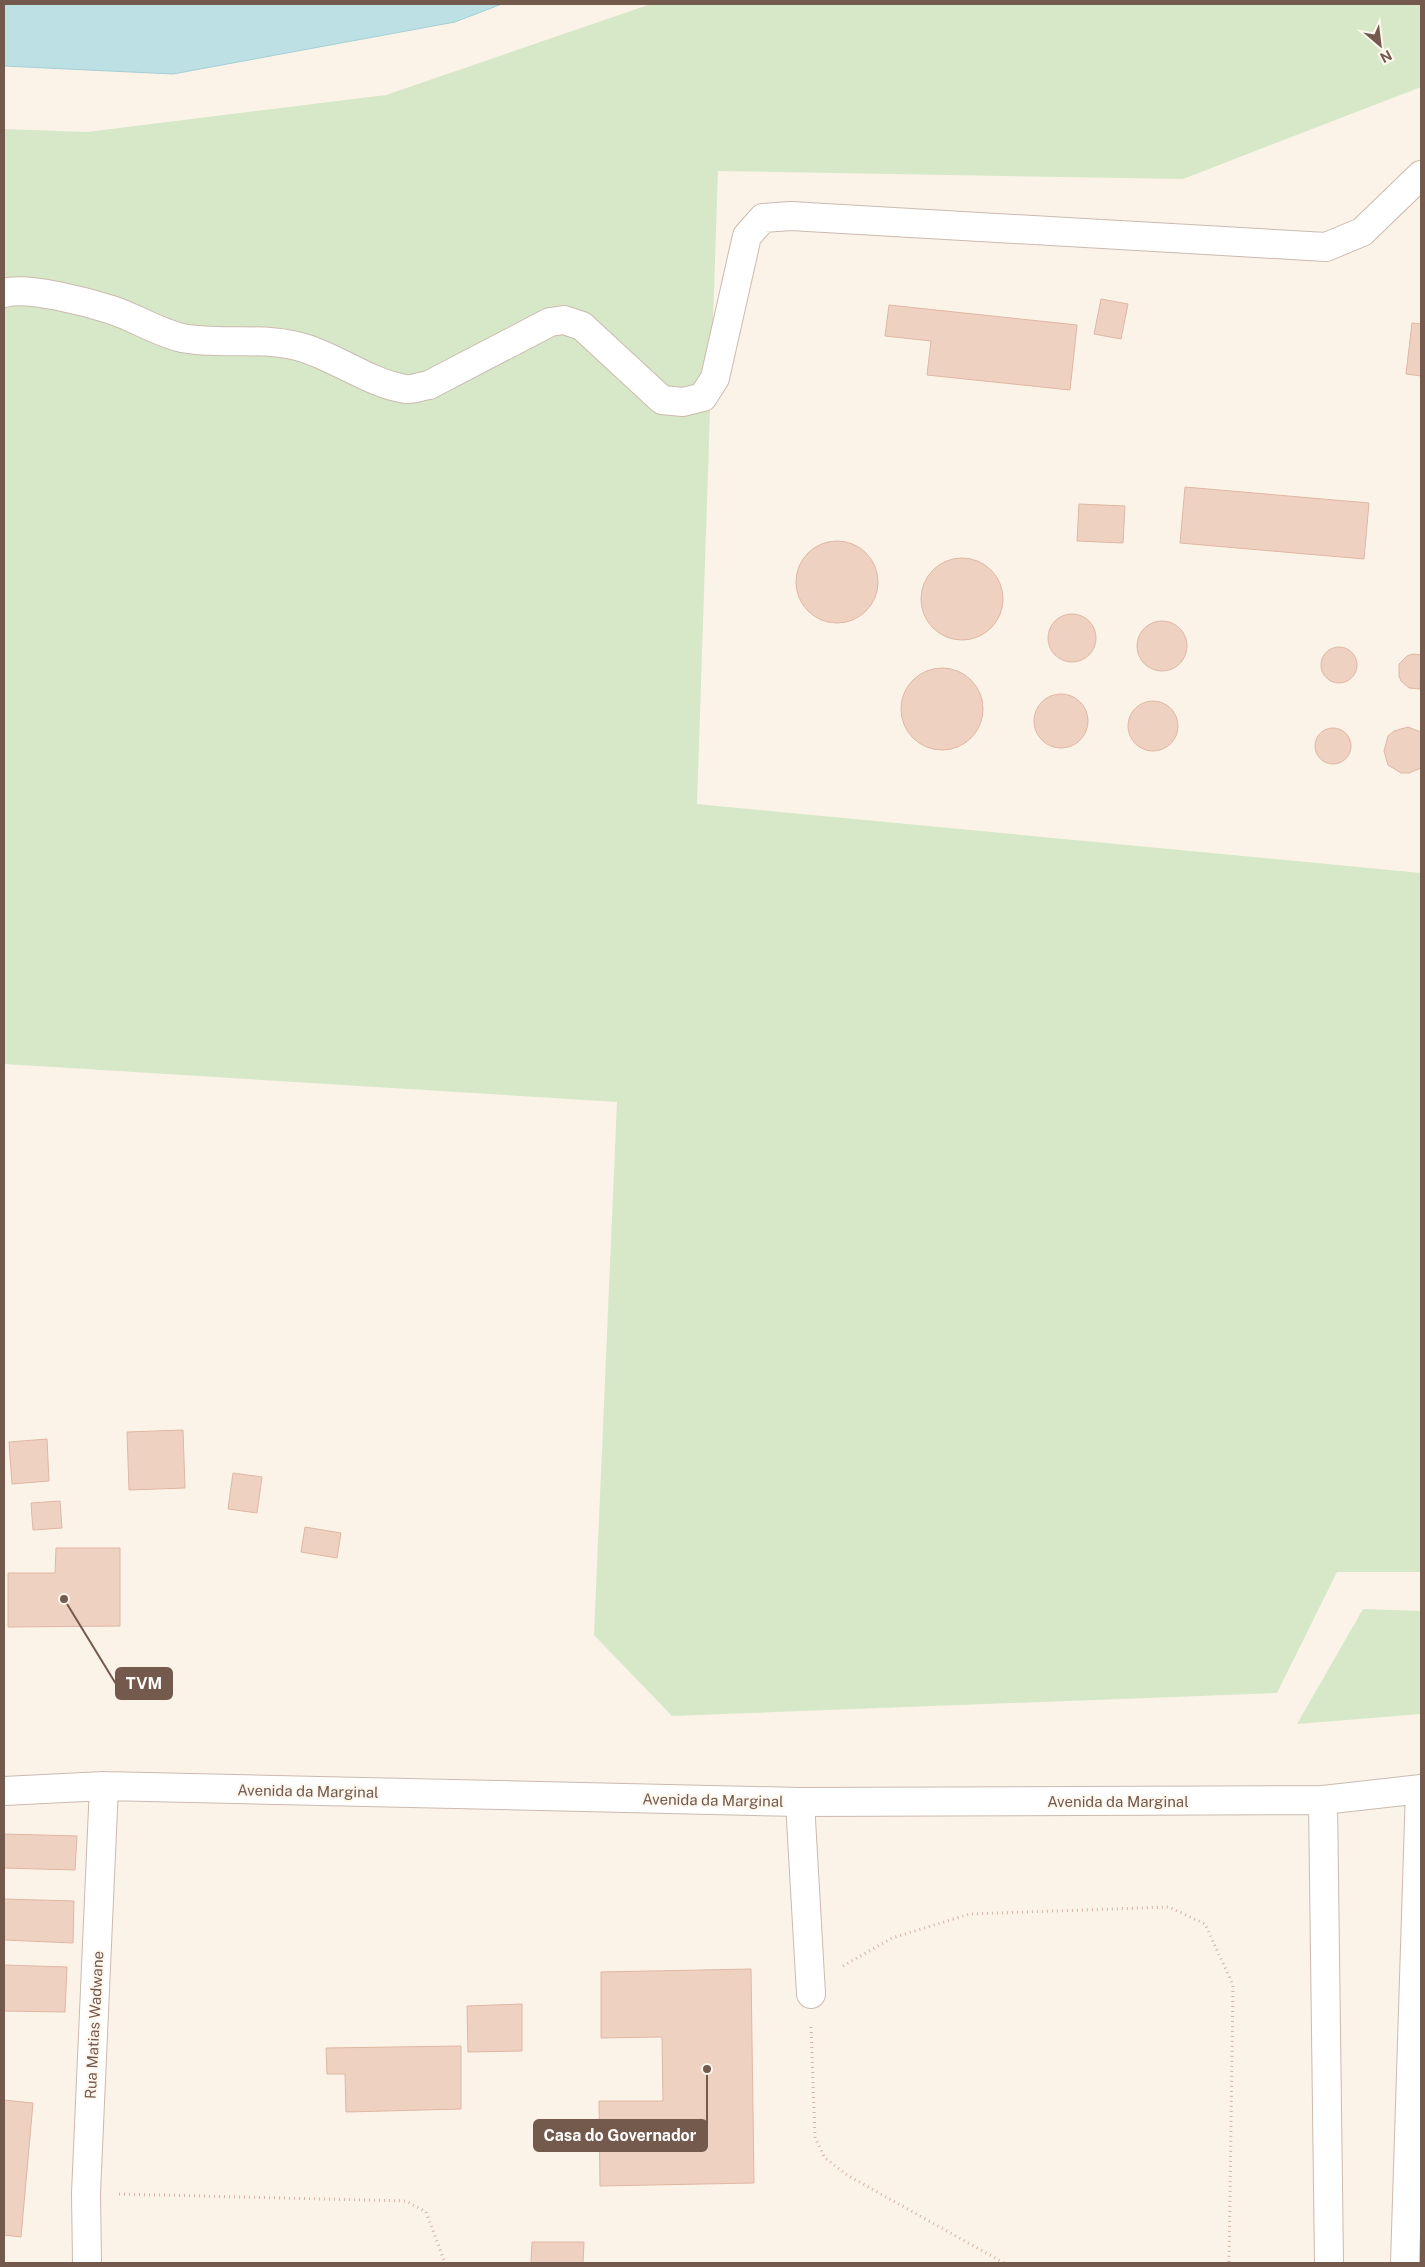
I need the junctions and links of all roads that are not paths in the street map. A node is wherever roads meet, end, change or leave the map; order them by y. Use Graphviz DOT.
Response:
graph roads {
  1 [pos="1421,175"];
  2 [pos="4,293"];
  3 [pos="104,1786"];
  4 [pos="1420,1789"];
  5 [pos="4,1791"];
  6 [pos="1323,1800"];
  7 [pos="800,1802"];
  8 [pos="810,1994"];
  9 [pos="87,2263"];
  10 [pos="1329,2263"];
  11 [pos="1405,2263"];
  1 -- 2 [label="street"];
  3 -- 5 [label="street, Avenida da Marginal"];
  3 -- 7 [label="street, Avenida da Marginal"];
  3 -- 9 [label="street, Rua Matias Wadwane"];
  4 -- 6 [label="street, Avenida da Marginal"];
  4 -- 11 [label="street"];
  6 -- 7 [label="street, Avenida da Marginal"];
  6 -- 10 [label="street"];
  7 -- 8 [label="street"];
}
